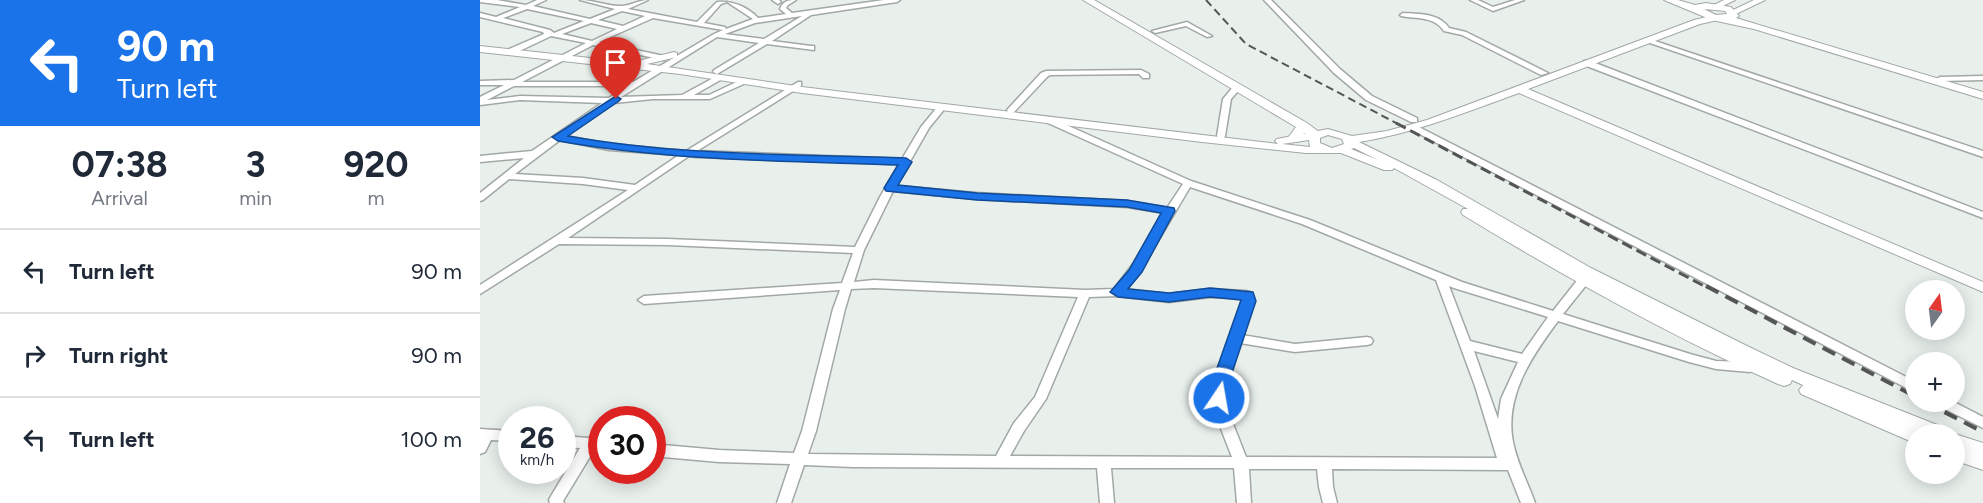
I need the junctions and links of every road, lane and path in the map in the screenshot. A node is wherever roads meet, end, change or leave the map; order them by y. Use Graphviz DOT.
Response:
graph roads {
  1 [pos="480,0"];
  2 [pos="543,0"];
  3 [pos="583,0"];
  4 [pos="608,0"];
  5 [pos="645,0"];
  6 [pos="727,0"];
  7 [pos="748,0"];
  8 [pos="793,0"];
  9 [pos="878,0"];
  10 [pos="897,0"];
  11 [pos="1088,0"];
  12 [pos="1102,0"];
  13 [pos="1267,0"];
  14 [pos="1473,0"];
  15 [pos="1521,0"];
  16 [pos="1669,0"];
  17 [pos="1678,0"];
  18 [pos="1731,0"];
  19 [pos="1761,0"];
  20 [pos="504,1"];
  21 [pos="599,4"];
  22 [pos="738,5"];
  23 [pos="525,7"];
  24 [pos="1704,8"];
  25 [pos="623,9"];
  26 [pos="789,13"];
  27 [pos="811,13"];
  28 [pos="480,15"];
  29 [pos="652,15"];
  30 [pos="1403,15"];
  31 [pos="1726,16"];
  32 [pos="754,18"];
  33 [pos="496,19"];
  34 [pos="592,21"];
  35 [pos="699,24"];
  36 [pos="624,28"];
  37 [pos="723,28"];
  38 [pos="1155,31"];
  39 [pos="552,34"];
  40 [pos="716,35"];
  41 [pos="1209,36"];
  42 [pos="767,41"];
  43 [pos="1649,41"];
  44 [pos="592,43"];
  45 [pos="812,48"];
  46 [pos="480,49"];
  47 [pos="510,52"];
  48 [pos="678,55"];
  49 [pos="562,58"];
  50 [pos="1587,63"];
  51 [pos="638,65"];
  52 [pos="683,69"];
  53 [pos="653,70"];
  54 [pos="1544,73"];
  55 [pos="718,75"];
  56 [pos="1146,76"];
  57 [pos="1983,78"];
  58 [pos="1940,79"];
  59 [pos="743,81"];
  60 [pos="480,82"];
  61 [pos="514,83"];
  62 [pos="795,86"];
  63 [pos="1524,87"];
  64 [pos="1236,89"];
  65 [pos="1983,94"];
  66 [pos="684,97"];
  67 [pos="616,99"];
  68 [pos="480,102"];
  69 [pos="942,107"];
  70 [pos="1011,110"];
  71 [pos="1051,121"];
  72 [pos="1413,124"];
  73 [pos="1304,126"];
  74 [pos="1320,134"];
  75 [pos="1221,136"];
  76 [pos="558,137"];
  77 [pos="1293,139"];
  78 [pos="1347,142"];
  79 [pos="1324,150"];
  80 [pos="688,153"];
  81 [pos="534,154"];
  82 [pos="1983,154"];
  83 [pos="480,159"];
  84 [pos="906,162"];
  85 [pos="505,176"];
  86 [pos="1188,183"];
  87 [pos="637,188"];
  88 [pos="891,188"];
  89 [pos="480,198"];
  90 [pos="1169,211"];
  91 [pos="1983,215"];
  92 [pos="556,241"];
  93 [pos="858,250"];
  94 [pos="1441,278"];
  95 [pos="1983,280"];
  96 [pos="1583,281"];
  97 [pos="485,282"];
  98 [pos="847,286"];
  99 [pos="1983,287"];
  100 [pos="480,290"];
  101 [pos="1118,292"];
  102 [pos="1085,294"];
  103 [pos="644,300"];
  104 [pos="1554,317"];
  105 [pos="1236,338"];
  106 [pos="1366,341"];
  107 [pos="1465,345"];
  108 [pos="1526,360"];
  109 [pos="1750,366"];
  110 [pos="1905,382"];
  111 [pos="1962,412"];
  112 [pos="1983,423"];
  113 [pos="1917,424"];
  114 [pos="1905,431"];
  115 [pos="484,434"];
  116 [pos="1965,444"];
  117 [pos="480,448"];
  118 [pos="666,451"];
  119 [pos="1983,451"];
  120 [pos="588,455"];
  121 [pos="1965,456"];
  122 [pos="800,459"];
  123 [pos="1001,460"];
  124 [pos="1103,462"];
  125 [pos="1241,462"];
  126 [pos="1324,462"];
  127 [pos="1983,463"];
  128 [pos="1509,464"];
  129 [pos="557,503"];
  130 [pos="784,503"];
  131 [pos="1107,503"];
  132 [pos="1244,503"];
  133 [pos="1330,503"];
  134 [pos="1528,503"];
  1 -- 20 [label="street"];
  2 -- 23 [label="street"];
  3 -- 21 [label="street"];
  4 -- 21 [label="street"];
  5 -- 25 [label="street"];
  6 -- 22 [label="street"];
  6 -- 35 [label="street"];
  7 -- 22 [label="street"];
  8 -- 26 [label="street"];
  9 -- 26 [label="street"];
  10 -- 27 [label="street"];
  11 -- 64 [label="main road"];
  12 -- 38 [label="main road"];
  13 -- 72 [label="street"];
  14 -- 15 [label="street"];
  16 -- 24 [label="main road"];
  17 -- 24 [label="main road"];
  18 -- 24 [label="street"];
  19 -- 31 [label="street"];
  20 -- 23 [label="street"];
  21 -- 25 [label="street"];
  22 -- 32 [label="street"];
  23 -- 33 [label="street"];
  23 -- 34 [label="street"];
  24 -- 31 [label="main road"];
  24 -- 31 [label="main road"];
  24 -- 54 [label="street"];
  25 -- 29 [label="street"];
  25 -- 34 [label="street"];
  26 -- 32 [label="street"];
  27 -- 40 [label="street"];
  27 -- 42 [label="street"];
  28 -- 33 [label="street"];
  29 -- 35 [label="street"];
  29 -- 36 [label="street"];
  30 -- 54 [label="street"];
  31 -- 43 [label="street"];
  31 -- 58 [label="main road"];
  31 -- 65 [label="main road"];
  32 -- 37 [label="street"];
  33 -- 39 [label="street"];
  34 -- 36 [label="street"];
  34 -- 39 [label="street"];
  35 -- 37 [label="street"];
  36 -- 44 [label="street"];
  37 -- 48 [label="street"];
  38 -- 41 [label="street"];
  38 -- 74 [label="main road"];
  39 -- 44 [label="street"];
  39 -- 47 [label="street"];
  40 -- 42 [label="street"];
  40 -- 48 [label="street"];
  42 -- 45 [label="street"];
  42 -- 55 [label="street"];
  43 -- 50 [label="street"];
  43 -- 82 [label="street"];
  44 -- 49 [label="street"];
  44 -- 53 [label="street"];
  46 -- 47 [label="street"];
  47 -- 49 [label="street"];
  48 -- 52 [label="street"];
  48 -- 53 [label="street"];
  49 -- 51 [label="street"];
  49 -- 61 [label="street"];
  50 -- 63 [label="street"];
  50 -- 91 [label="street"];
  51 -- 53 [label="street"];
  51 -- 53 [label="street"];
  52 -- 53 [label="street"];
  52 -- 55 [label="street"];
  53 -- 61 [label="street"];
  53 -- 67 [label="street"];
  54 -- 72 [label="street"];
  55 -- 59 [label="street"];
  55 -- 62 [label="street"];
  55 -- 66 [label="street"];
  56 -- 70 [label="street"];
  57 -- 58 [label="street"];
  58 -- 65 [label="main road"];
  59 -- 62 [label="street"];
  59 -- 66 [label="street"];
  60 -- 61 [label="street"];
  61 -- 68 [label="street"];
  62 -- 69 [label="street"];
  62 -- 70 [label="street"];
  62 -- 80 [label="street"];
  63 -- 72 [label="street"];
  63 -- 95 [label="street"];
  63 -- 99 [label="street"];
  64 -- 73 [label="main road"];
  64 -- 75 [label="street"];
  66 -- 67 [label="street"];
  67 -- 68 [label="street"];
  67 -- 76 [label="street"];
  69 -- 71 [label="street"];
  69 -- 84 [label="street"];
  70 -- 75 [label="street"];
  71 -- 79 [label="street"];
  71 -- 86 [label="street"];
  72 -- 78 [label="street"];
  72 -- 110 [label="street"];
  73 -- 74 [label="main road"];
  73 -- 77 [label="main road"];
  74 -- 77 [label="street"];
  74 -- 78 [label="street"];
  74 -- 79 [label="street"];
  75 -- 77 [label="street"];
  76 -- 80 [label="street"];
  76 -- 81 [label="street"];
  78 -- 79 [label="street"];
  78 -- 96 [label="street"];
  78 -- 113 [label="street"];
  80 -- 84 [label="street"];
  80 -- 87 [label="street"];
  81 -- 83 [label="street"];
  81 -- 85 [label="street"];
  84 -- 88 [label="street"];
  85 -- 87 [label="street"];
  85 -- 89 [label="street"];
  86 -- 90 [label="street"];
  86 -- 94 [label="street"];
  87 -- 92 [label="street"];
  88 -- 90 [label="street"];
  88 -- 93 [label="street"];
  90 -- 101 [label="street"];
  92 -- 93 [label="street"];
  92 -- 97 [label="street"];
  93 -- 98 [label="street"];
  94 -- 104 [label="street"];
  94 -- 107 [label="street"];
  96 -- 104 [label="street"];
  96 -- 109 [label="street"];
  97 -- 100 [label="street"];
  98 -- 102 [label="street"];
  98 -- 103 [label="street"];
  98 -- 122 [label="street"];
  101 -- 102 [label="street"];
  101 -- 105 [label="street"];
  102 -- 123 [label="street"];
  104 -- 108 [label="street"];
  104 -- 109 [label="street"];
  105 -- 106 [label="street"];
  105 -- 125 [label="street"];
  107 -- 108 [label="street"];
  107 -- 128 [label="street"];
  108 -- 128 [label="street"];
  109 -- 114 [label="street"];
  111 -- 112 [label="street"];
  115 -- 117 [label="street"];
  116 -- 119 [label="street"];
  118 -- 122 [label="street"];
  120 -- 129 [label="street"];
  121 -- 127 [label="street"];
  122 -- 123 [label="street"];
  122 -- 130 [label="street"];
  123 -- 124 [label="street"];
  124 -- 125 [label="street"];
  124 -- 131 [label="street"];
  125 -- 126 [label="street"];
  125 -- 132 [label="street"];
  126 -- 128 [label="street"];
  126 -- 133 [label="street"];
  128 -- 134 [label="street"];
}
